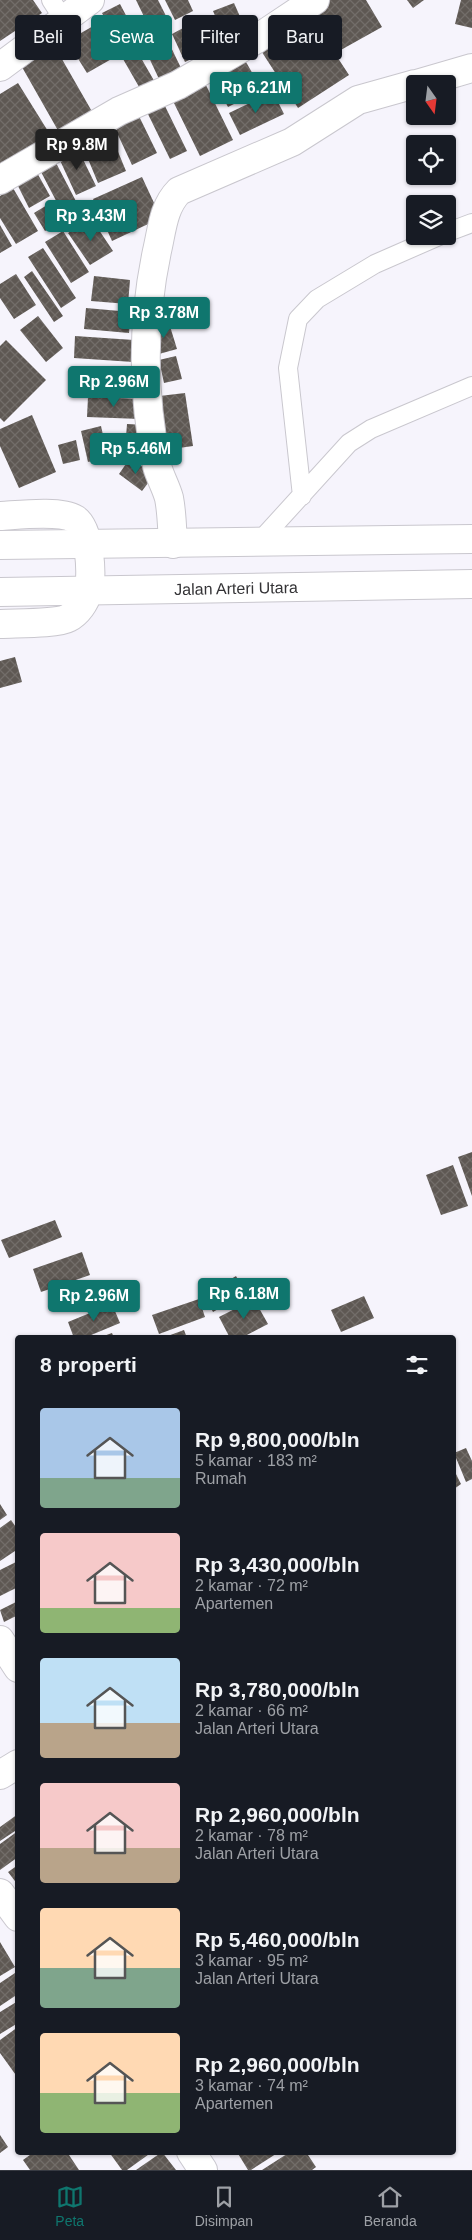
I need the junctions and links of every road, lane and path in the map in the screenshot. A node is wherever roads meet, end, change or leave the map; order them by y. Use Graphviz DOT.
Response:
graph roads {
  1 [pos="90,0"];
  2 [pos="315,0"];
  3 [pos="58,10"];
  4 [pos="0,67"];
  5 [pos="472,68"];
  6 [pos="448,75"];
  7 [pos="406,87"];
  8 [pos="0,180"];
  9 [pos="472,223"];
  10 [pos="456,229"];
  11 [pos="418,245"];
  12 [pos="472,386"];
  13 [pos="302,496"];
  14 [pos="0,516"];
  15 [pos="472,539"];
  16 [pos="258,543"];
  17 [pos="89,544"];
  18 [pos="173,544"];
  19 [pos="0,545"];
  20 [pos="472,584"];
  21 [pos="89,591"];
  22 [pos="0,592"];
  23 [pos="0,624"];
  24 [pos="0,1640"];
  25 [pos="15,1663"];
  26 [pos="15,1766"];
  27 [pos="0,1775"];
  28 [pos="0,1893"];
  29 [pos="15,1913"];
  30 [pos="193,2155"];
  31 [pos="203,2170"];
  1 -- 3 [label="main road"];
  2 -- 8 [label="main road"];
  3 -- 4 [label="main road"];
  5 -- 6 [label="main road"];
  7 -- 18 [label="main road"];
  9 -- 10 [label="lane"];
  11 -- 13 [label="lane"];
  12 -- 13 [label="lane"];
  13 -- 16 [label="lane"];
  14 -- 17 [label="main road"];
  15 -- 16 [label="main road"];
  16 -- 18 [label="main road"];
  17 -- 18 [label="main road"];
  17 -- 19 [label="main road"];
  17 -- 21 [label="main road"];
  20 -- 21 [label="main road, Jalan Arteri Utara"];
  21 -- 22 [label="main road, Jalan Arteri Utara"];
  21 -- 23 [label="main road"];
  24 -- 25 [label="main road"];
  26 -- 27 [label="main road"];
  28 -- 29 [label="main road"];
  30 -- 31 [label="main road"];
}
